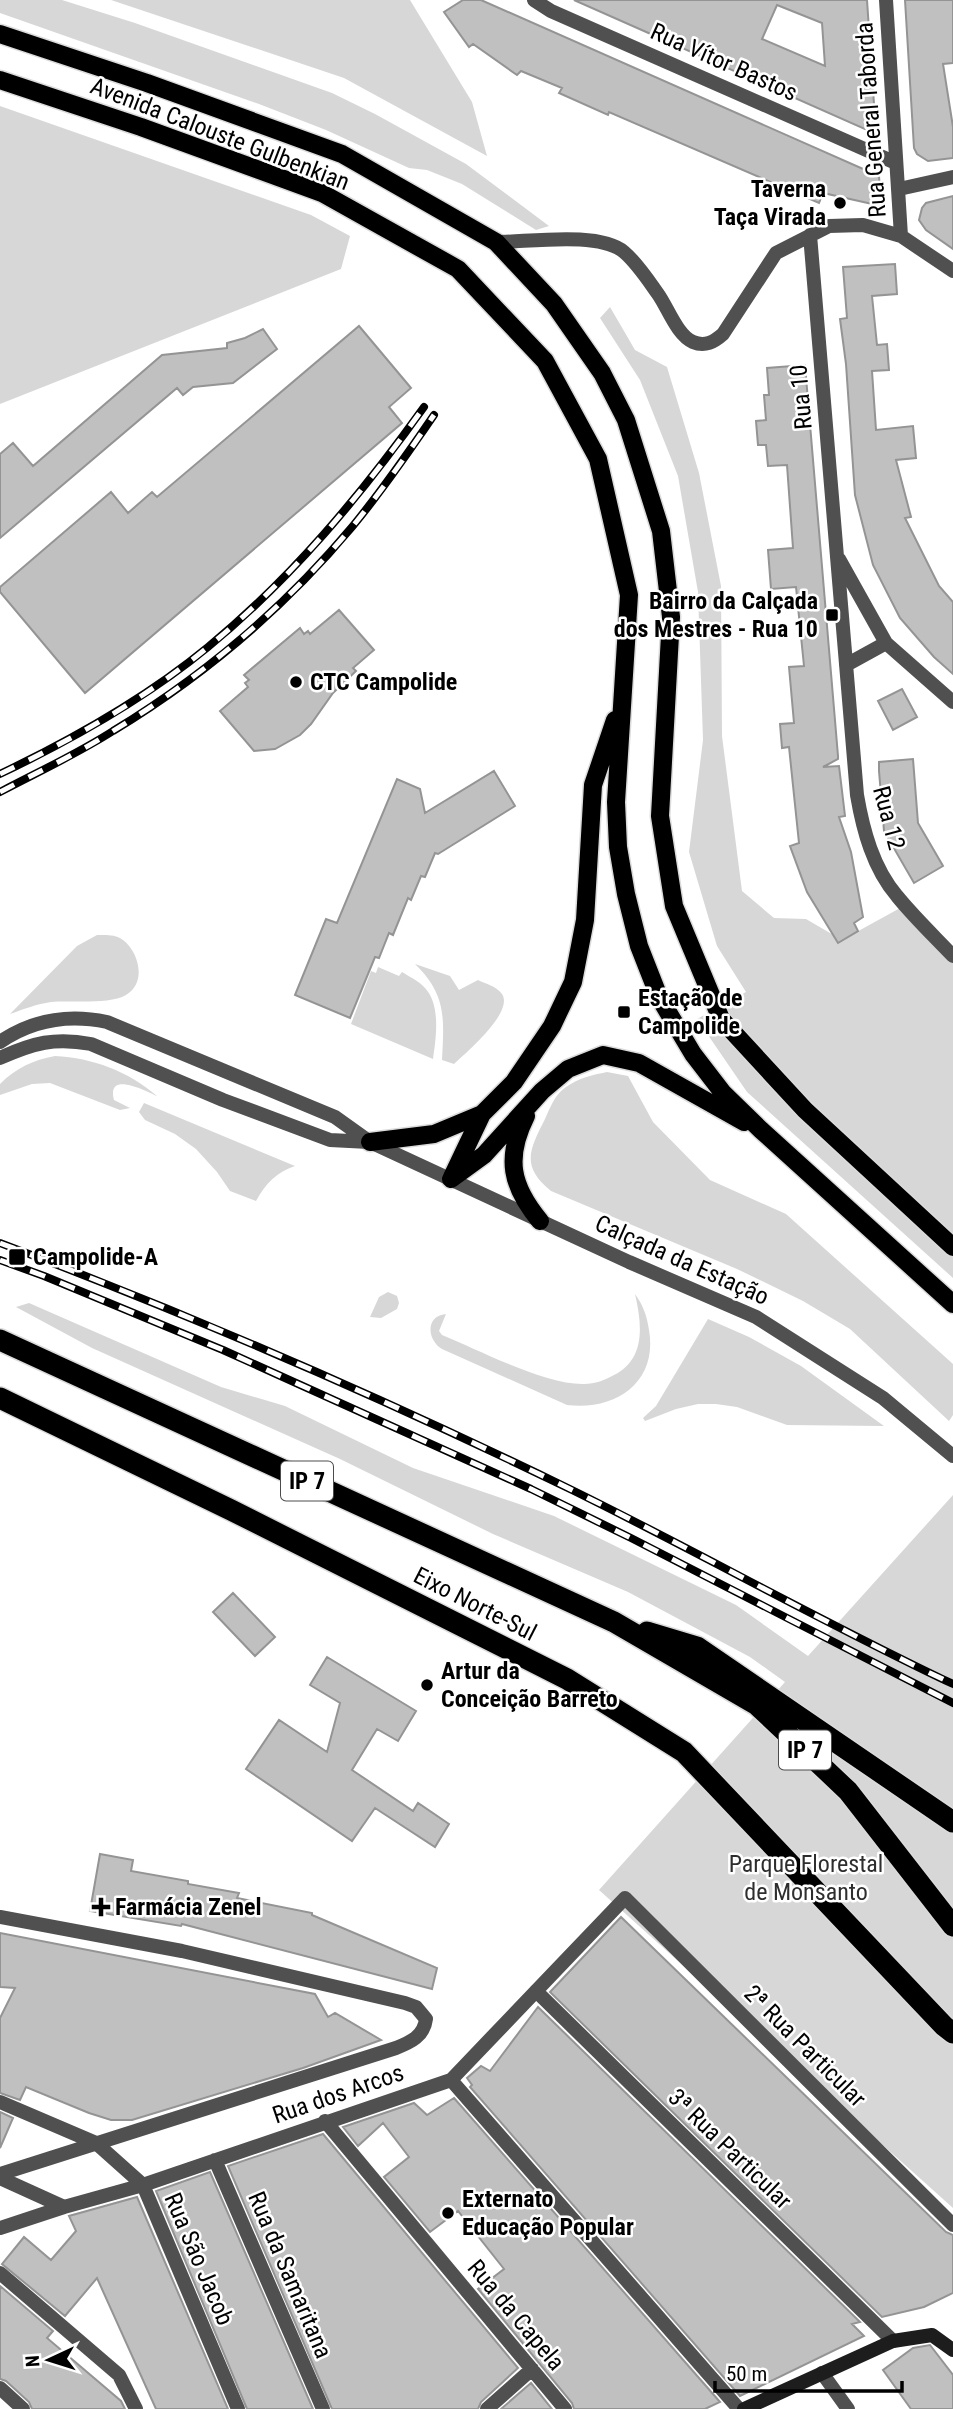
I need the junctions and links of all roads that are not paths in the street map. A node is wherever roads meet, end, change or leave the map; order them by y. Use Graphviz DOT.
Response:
graph roads {
  1 [pos="534,0"];
  2 [pos="886,0"];
  3 [pos="0,34"];
  4 [pos="0,80"];
  5 [pos="896,163"];
  6 [pos="953,177"];
  7 [pos="899,189"];
  8 [pos="810,235"];
  9 [pos="901,236"];
  10 [pos="496,242"];
  11 [pos="953,271"];
  12 [pos="837,555"];
  13 [pos="886,643"];
  14 [pos="846,664"];
  15 [pos="622,697"];
  16 [pos="953,702"];
  17 [pos="953,956"];
  18 [pos="0,1042"];
  19 [pos="0,1058"];
  20 [pos="533,1101"];
  21 [pos="482,1114"];
  22 [pos="761,1130"];
  23 [pos="370,1142"];
  24 [pos="451,1180"];
  25 [pos="540,1221"];
  26 [pos="953,1247"];
  27 [pos="953,1304"];
  28 [pos="0,1340"];
  29 [pos="0,1398"];
  30 [pos="953,1456"];
  31 [pos="614,1622"];
  32 [pos="953,1822"];
  33 [pos="625,1898"];
  34 [pos="0,1917"];
  35 [pos="953,1926"];
  36 [pos="536,1991"];
  37 [pos="953,2033"];
  38 [pos="451,2080"];
  39 [pos="0,2102"];
  40 [pos="325,2121"];
  41 [pos="96,2143"];
  42 [pos="215,2160"];
  43 [pos="0,2176"];
  44 [pos="143,2185"];
  45 [pos="64,2207"];
  46 [pos="953,2225"];
  47 [pos="0,2228"];
  48 [pos="0,2273"];
  49 [pos="892,2341"];
  50 [pos="953,2350"];
  51 [pos="532,2370"];
  52 [pos="822,2373"];
  53 [pos="0,2388"];
  54 [pos="23,2409"];
  55 [pos="136,2409"];
  56 [pos="239,2409"];
  57 [pos="323,2409"];
  58 [pos="487,2409"];
  59 [pos="565,2409"];
  60 [pos="741,2409"];
  61 [pos="848,2409"];
  1 -- 5 [label="street, Rua Vítor Bastos"];
  2 -- 5 [label="street, Rua General Taborda"];
  3 -- 10 [label="main road, Avenida Calouste Gulbenkian"];
  4 -- 15 [label="main road, Avenida Calouste Gulbenkian"];
  5 -- 7 [label="street, Rua General Taborda"];
  6 -- 7 [label="street"];
  7 -- 9 [label="street, Rua General Taborda"];
  8 -- 9 [label="street"];
  8 -- 10 [label="street"];
  8 -- 12 [label="street, Rua 10"];
  9 -- 11 [label="street"];
  10 -- 26 [label="main road, Avenida Calouste Gulbenkian"];
  12 -- 13 [label="street, Rua 10"];
  12 -- 14 [label="street, Rua 10"];
  13 -- 14 [label="street"];
  13 -- 16 [label="street, Rua 10"];
  14 -- 17 [label="street, Rua 12"];
  15 -- 21 [label="main road"];
  15 -- 22 [label="main road, Avenida Calouste Gulbenkian"];
  18 -- 23 [label="street, Calçada da Estação"];
  19 -- 23 [label="street, Calçada da Estação"];
  20 -- 22 [label="main road"];
  20 -- 24 [label="main road"];
  20 -- 25 [label="main road"];
  21 -- 23 [label="main road"];
  21 -- 24 [label="main road"];
  22 -- 27 [label="main road, Avenida Calouste Gulbenkian"];
  23 -- 24 [label="street, Calçada da Estação"];
  24 -- 25 [label="street, Calçada da Estação"];
  25 -- 30 [label="street, Calçada da Estação"];
  28 -- 31 [label="highway, Eixo Norte-Sul / IP 7"];
  29 -- 37 [label="highway, Eixo Norte-Sul / IP 7"];
  31 -- 32 [label="highway"];
  31 -- 35 [label="highway, Eixo Norte-Sul / IP 7"];
  33 -- 36 [label="street, Rua dos Arcos"];
  33 -- 46 [label="street, 2ª Rua Particular"];
  34 -- 41 [label="street, Rua dos Arcos"];
  36 -- 38 [label="street, Rua dos Arcos"];
  36 -- 49 [label="street, 3ª Rua Particular"];
  38 -- 40 [label="street, Rua dos Arcos"];
  38 -- 60 [label="street"];
  39 -- 41 [label="street, Rua São Jacob"];
  40 -- 42 [label="street, Rua dos Arcos"];
  40 -- 51 [label="street, Rua da Capela"];
  41 -- 43 [label="street, Rua dos Arcos"];
  41 -- 44 [label="street, Rua São Jacob"];
  42 -- 44 [label="street, Rua dos Arcos"];
  42 -- 57 [label="street, Rua da Samaritana"];
  43 -- 45 [label="street"];
  44 -- 45 [label="street, Rua dos Arcos"];
  44 -- 56 [label="street, Rua São Jacob"];
  45 -- 47 [label="street, Rua dos Arcos"];
  48 -- 55 [label="street"];
  49 -- 50 [label="street"];
  49 -- 52 [label="street"];
  51 -- 58 [label="street"];
  51 -- 59 [label="street, Rua da Capela"];
  52 -- 60 [label="street"];
  52 -- 61 [label="street"];
  53 -- 54 [label="street"];
}
